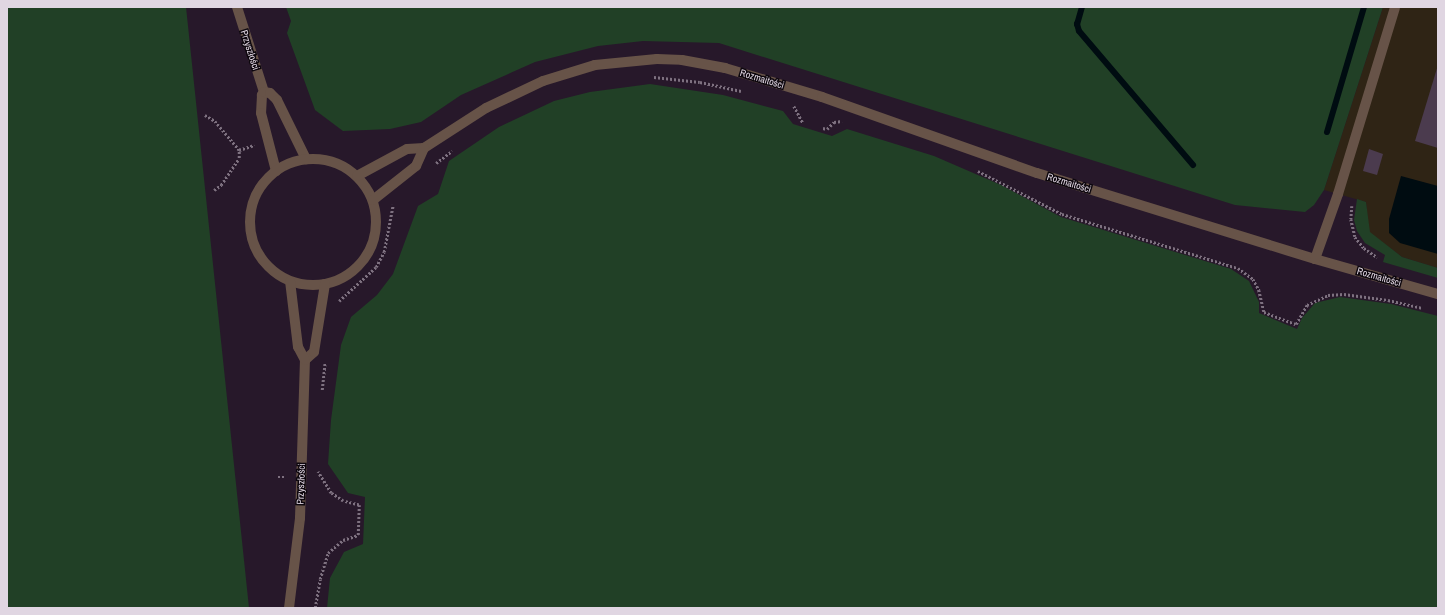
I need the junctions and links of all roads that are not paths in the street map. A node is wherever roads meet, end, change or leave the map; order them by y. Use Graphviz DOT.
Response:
graph roads {
  1 [pos="237,7"];
  2 [pos="1395,7"];
  3 [pos="264,92"];
  4 [pos="424,148"];
  5 [pos="306,159"];
  6 [pos="276,171"];
  7 [pos="358,176"];
  8 [pos="373,200"];
  9 [pos="1315,259"];
  10 [pos="290,281"];
  11 [pos="325,284"];
  12 [pos="1438,294"];
  13 [pos="305,360"];
  14 [pos="289,608"];
  1 -- 3 [label="street, Przyszłości"];
  2 -- 9 [label="street"];
  3 -- 5 [label="street"];
  3 -- 6 [label="street, Przyszłości"];
  4 -- 7 [label="street"];
  4 -- 8 [label="street"];
  4 -- 9 [label="street, Rozmaitości"];
  5 -- 6 [label="street"];
  5 -- 7 [label="street"];
  6 -- 10 [label="street"];
  7 -- 8 [label="street"];
  8 -- 11 [label="street"];
  9 -- 12 [label="street, Rozmaitości"];
  10 -- 11 [label="street"];
  10 -- 13 [label="street, Przyszłości"];
  11 -- 13 [label="street"];
  13 -- 14 [label="street, Przyszłości"];
}
